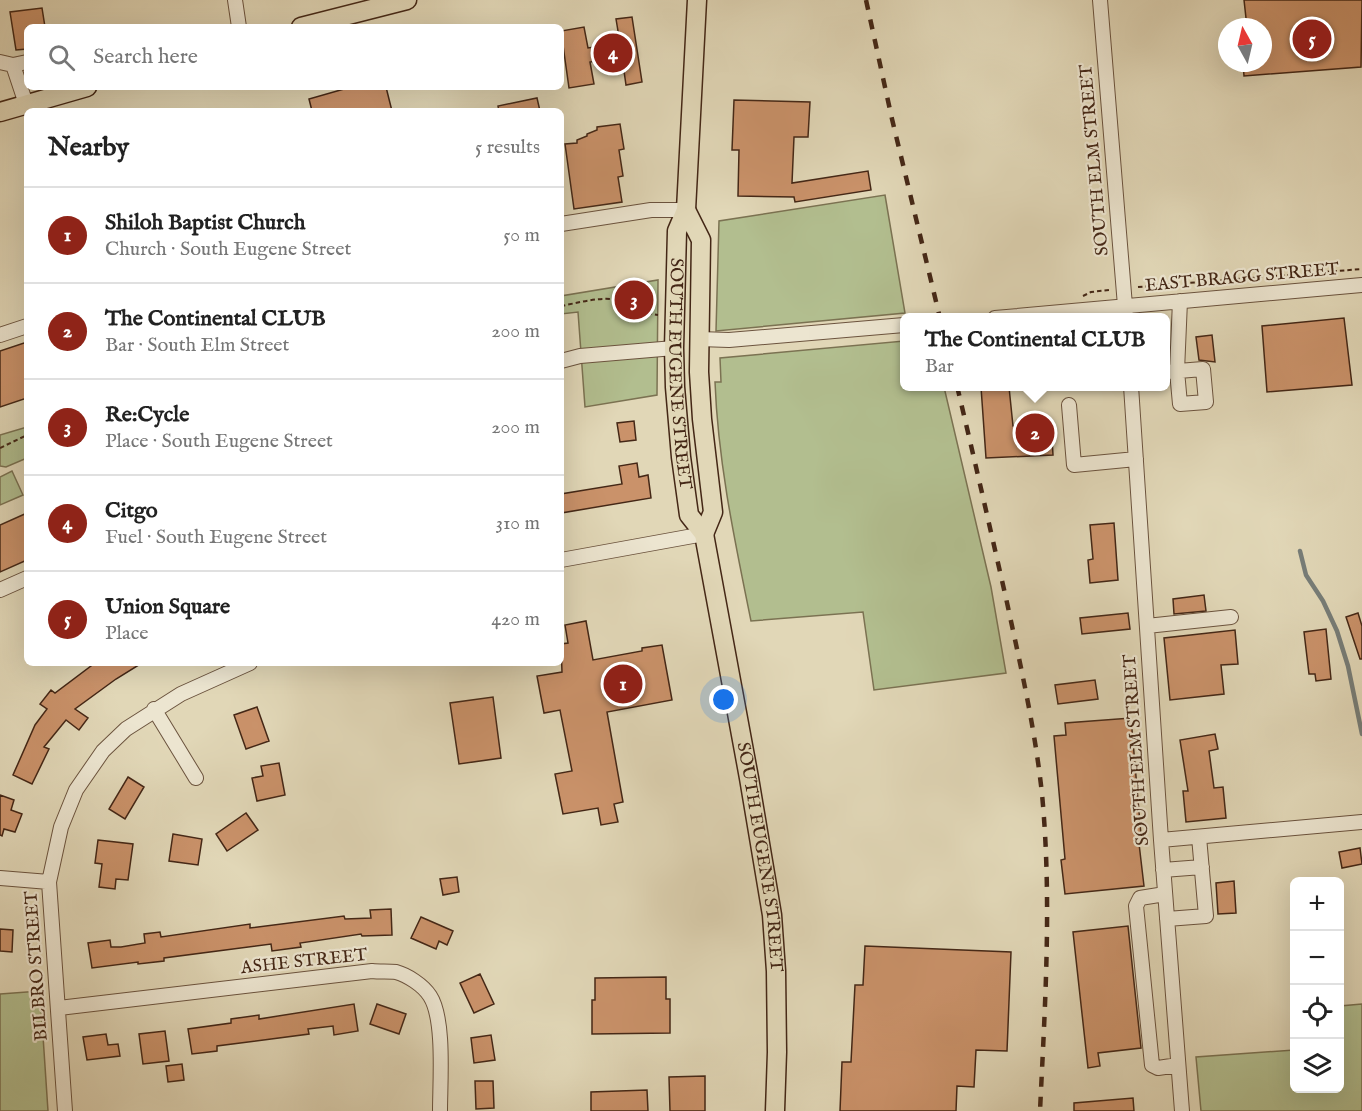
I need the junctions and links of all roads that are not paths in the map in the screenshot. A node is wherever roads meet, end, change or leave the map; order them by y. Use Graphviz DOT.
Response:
graph roads {
  1 [pos="235,0"];
  2 [pos="407,0"];
  3 [pos="697,0"];
  4 [pos="1100,0"];
  5 [pos="239,24"];
  6 [pos="313,24"];
  7 [pos="14,63"];
  8 [pos="54,92"];
  9 [pos="26,104"];
  10 [pos="0,112"];
  11 [pos="686,210"];
  12 [pos="564,224"];
  13 [pos="1362,285"];
  14 [pos="1180,301"];
  15 [pos="1126,312"];
  16 [pos="1048,313"];
  17 [pos="900,325"];
  18 [pos="24,327"];
  19 [pos="0,335"];
  20 [pos="699,339"];
  21 [pos="674,348"];
  22 [pos="564,360"];
  23 [pos="1171,371"];
  24 [pos="1131,391"];
  25 [pos="1070,405"];
  26 [pos="1136,459"];
  27 [pos="704,534"];
  28 [pos="564,559"];
  29 [pos="24,579"];
  30 [pos="0,590"];
  31 [pos="1231,617"];
  32 [pos="1147,626"];
  33 [pos="243,666"];
  34 [pos="154,709"];
  35 [pos="196,778"];
  36 [pos="1362,822"];
  37 [pos="1199,837"];
  38 [pos="1161,840"];
  39 [pos="1202,867"];
  40 [pos="1163,870"];
  41 [pos="0,878"];
  42 [pos="49,882"];
  43 [pos="1165,894"];
  44 [pos="1167,919"];
  45 [pos="59,1008"];
  46 [pos="1178,1065"];
  47 [pos="65,1111"];
  48 [pos="440,1111"];
  49 [pos="775,1111"];
  50 [pos="1182,1111"];
  1 -- 5 [label="street"];
  2 -- 6 [label="main road"];
  3 -- 11 [label="main road, SOUTH EUGENE STREET"];
  4 -- 15 [label="street, SOUTH ELM STREET"];
  7 -- 9 [label="street"];
  8 -- 9 [label="main road"];
  9 -- 10 [label="main road"];
  11 -- 12 [label="street"];
  11 -- 20 [label="main road, SOUTH EUGENE STREET"];
  11 -- 21 [label="main road, SOUTH EUGENE STREET"];
  13 -- 14 [label="street, EAST BRAGG STREET"];
  14 -- 15 [label="street, EAST BRAGG STREET"];
  14 -- 23 [label="street"];
  15 -- 16 [label="street, EAST BRAGG STREET"];
  17 -- 20 [label="street"];
  18 -- 19 [label="street"];
  20 -- 27 [label="main road, SOUTH EUGENE STREET"];
  21 -- 22 [label="street"];
  21 -- 27 [label="main road, SOUTH EUGENE STREET"];
  24 -- 26 [label="street, SOUTH ELM STREET"];
  25 -- 26 [label="street"];
  26 -- 32 [label="street, SOUTH ELM STREET"];
  27 -- 28 [label="street"];
  27 -- 49 [label="main road, SOUTH EUGENE STREET"];
  29 -- 30 [label="street"];
  31 -- 32 [label="street"];
  32 -- 38 [label="street, SOUTH ELM STREET"];
  33 -- 34 [label="street, BILBRO STREET"];
  34 -- 35 [label="street"];
  34 -- 42 [label="street, BILBRO STREET"];
  36 -- 37 [label="street"];
  37 -- 38 [label="street"];
  37 -- 39 [label="street"];
  38 -- 40 [label="street, SOUTH ELM STREET"];
  39 -- 40 [label="street"];
  39 -- 44 [label="street"];
  40 -- 43 [label="street, SOUTH ELM STREET"];
  41 -- 42 [label="street"];
  42 -- 45 [label="street, BILBRO STREET"];
  43 -- 44 [label="street, SOUTH ELM STREET"];
  43 -- 46 [label="street"];
  44 -- 46 [label="street, SOUTH ELM STREET"];
  45 -- 47 [label="street, BILBRO STREET"];
  45 -- 48 [label="street, ASHE STREET"];
  46 -- 50 [label="street, SOUTH ELM STREET"];
}
